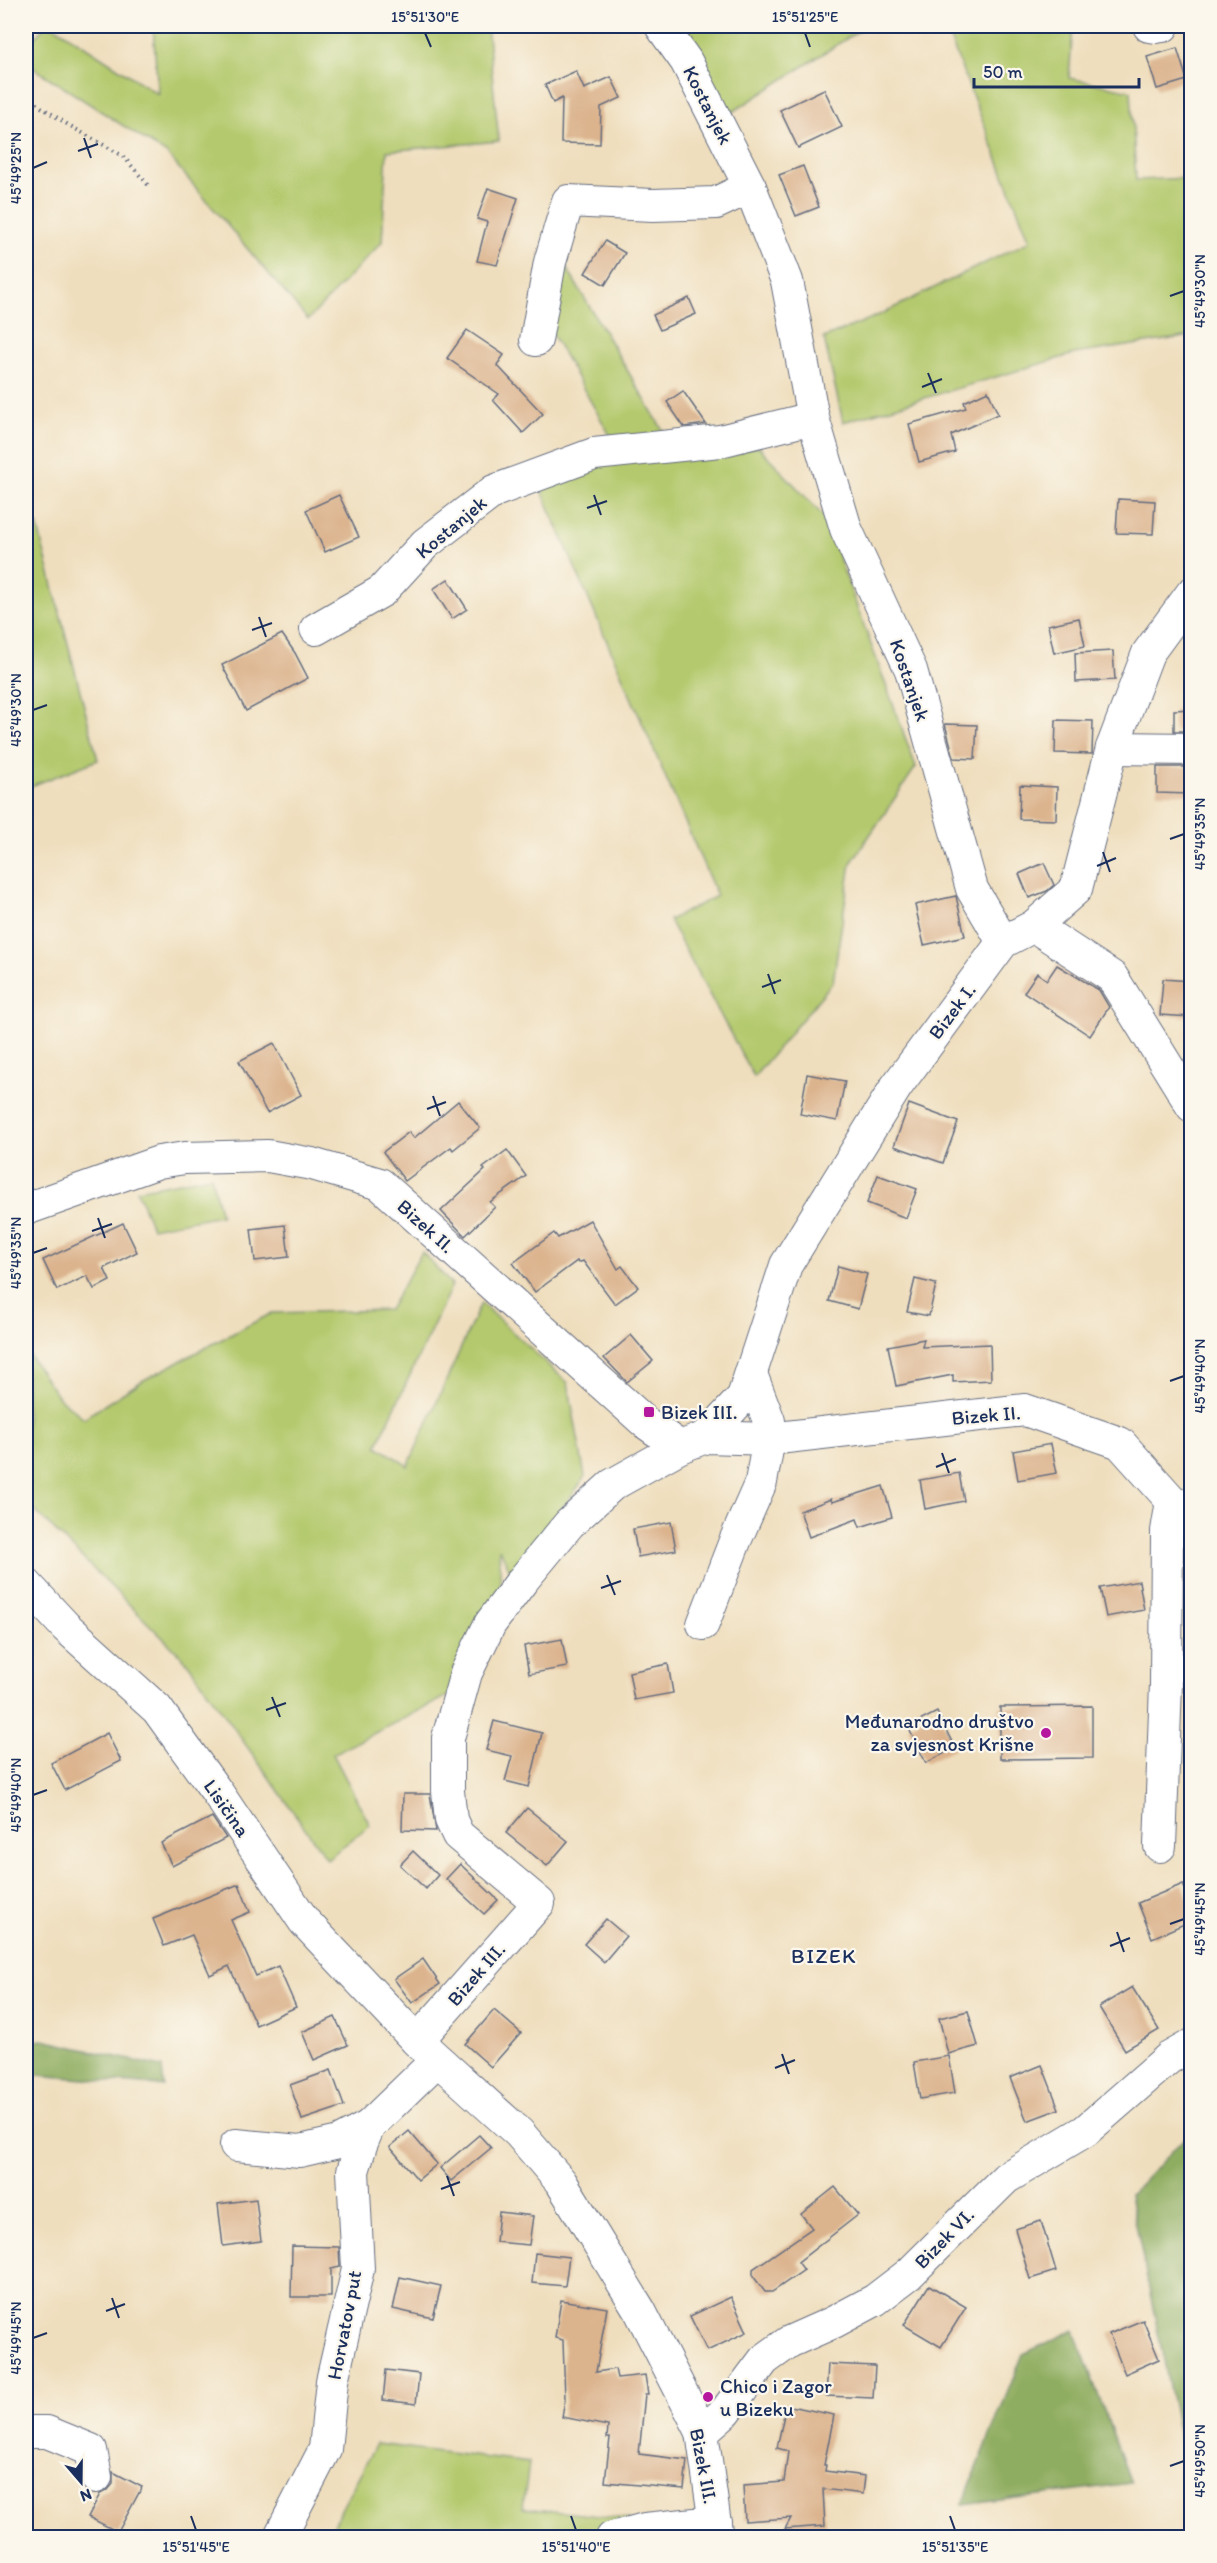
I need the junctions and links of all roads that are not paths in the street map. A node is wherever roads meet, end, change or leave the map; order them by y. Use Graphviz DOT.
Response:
graph roads {
  1 [pos="661,26"];
  2 [pos="1149,26"];
  3 [pos="1163,26"];
  4 [pos="750,187"];
  5 [pos="536,339"];
  6 [pos="813,418"];
  7 [pos="1191,593"];
  8 [pos="316,629"];
  9 [pos="1112,748"];
  10 [pos="1191,749"];
  11 [pos="1034,926"];
  12 [pos="1003,942"];
  13 [pos="1191,1106"];
  14 [pos="26,1209"];
  15 [pos="751,1374"];
  16 [pos="769,1439"];
  17 [pos="693,1442"];
  18 [pos="1182,1505"];
  19 [pos="26,1584"];
  20 [pos="703,1624"];
  21 [pos="1160,1846"];
  22 [pos="1191,2045"];
  23 [pos="427,2051"];
  24 [pos="369,2126"];
  25 [pos="236,2145"];
  26 [pos="702,2432"];
  27 [pos="26,2433"];
  28 [pos="96,2477"];
  29 [pos="716,2530"];
  30 [pos="279,2538"];
  31 [pos="612,2538"];
  1 -- 4 [label="street, Kostanjek"];
  2 -- 3 [label="street"];
  4 -- 5 [label="street"];
  4 -- 6 [label="street, Kostanjek"];
  6 -- 8 [label="street, Kostanjek"];
  6 -- 12 [label="street, Kostanjek"];
  7 -- 9 [label="street, Bizek I."];
  9 -- 10 [label="street"];
  9 -- 11 [label="street, Bizek I."];
  11 -- 12 [label="street, Bizek I."];
  11 -- 13 [label="street"];
  12 -- 15 [label="street, Bizek I."];
  14 -- 17 [label="street, Bizek II."];
  15 -- 16 [label="street"];
  15 -- 17 [label="street, Bizek I."];
  16 -- 17 [label="street, Bizek II."];
  16 -- 18 [label="street, Bizek II."];
  16 -- 20 [label="street"];
  17 -- 23 [label="street, Bizek III."];
  18 -- 21 [label="street, Bizek II."];
  19 -- 23 [label="street, Lisičina"];
  22 -- 26 [label="street, Bizek VI."];
  23 -- 24 [label="street, Horvatov put"];
  23 -- 26 [label="street, Bizek III."];
  24 -- 25 [label="street"];
  24 -- 30 [label="street, Horvatov put"];
  26 -- 29 [label="street, Bizek III."];
  27 -- 28 [label="street"];
  29 -- 31 [label="street"];
}
